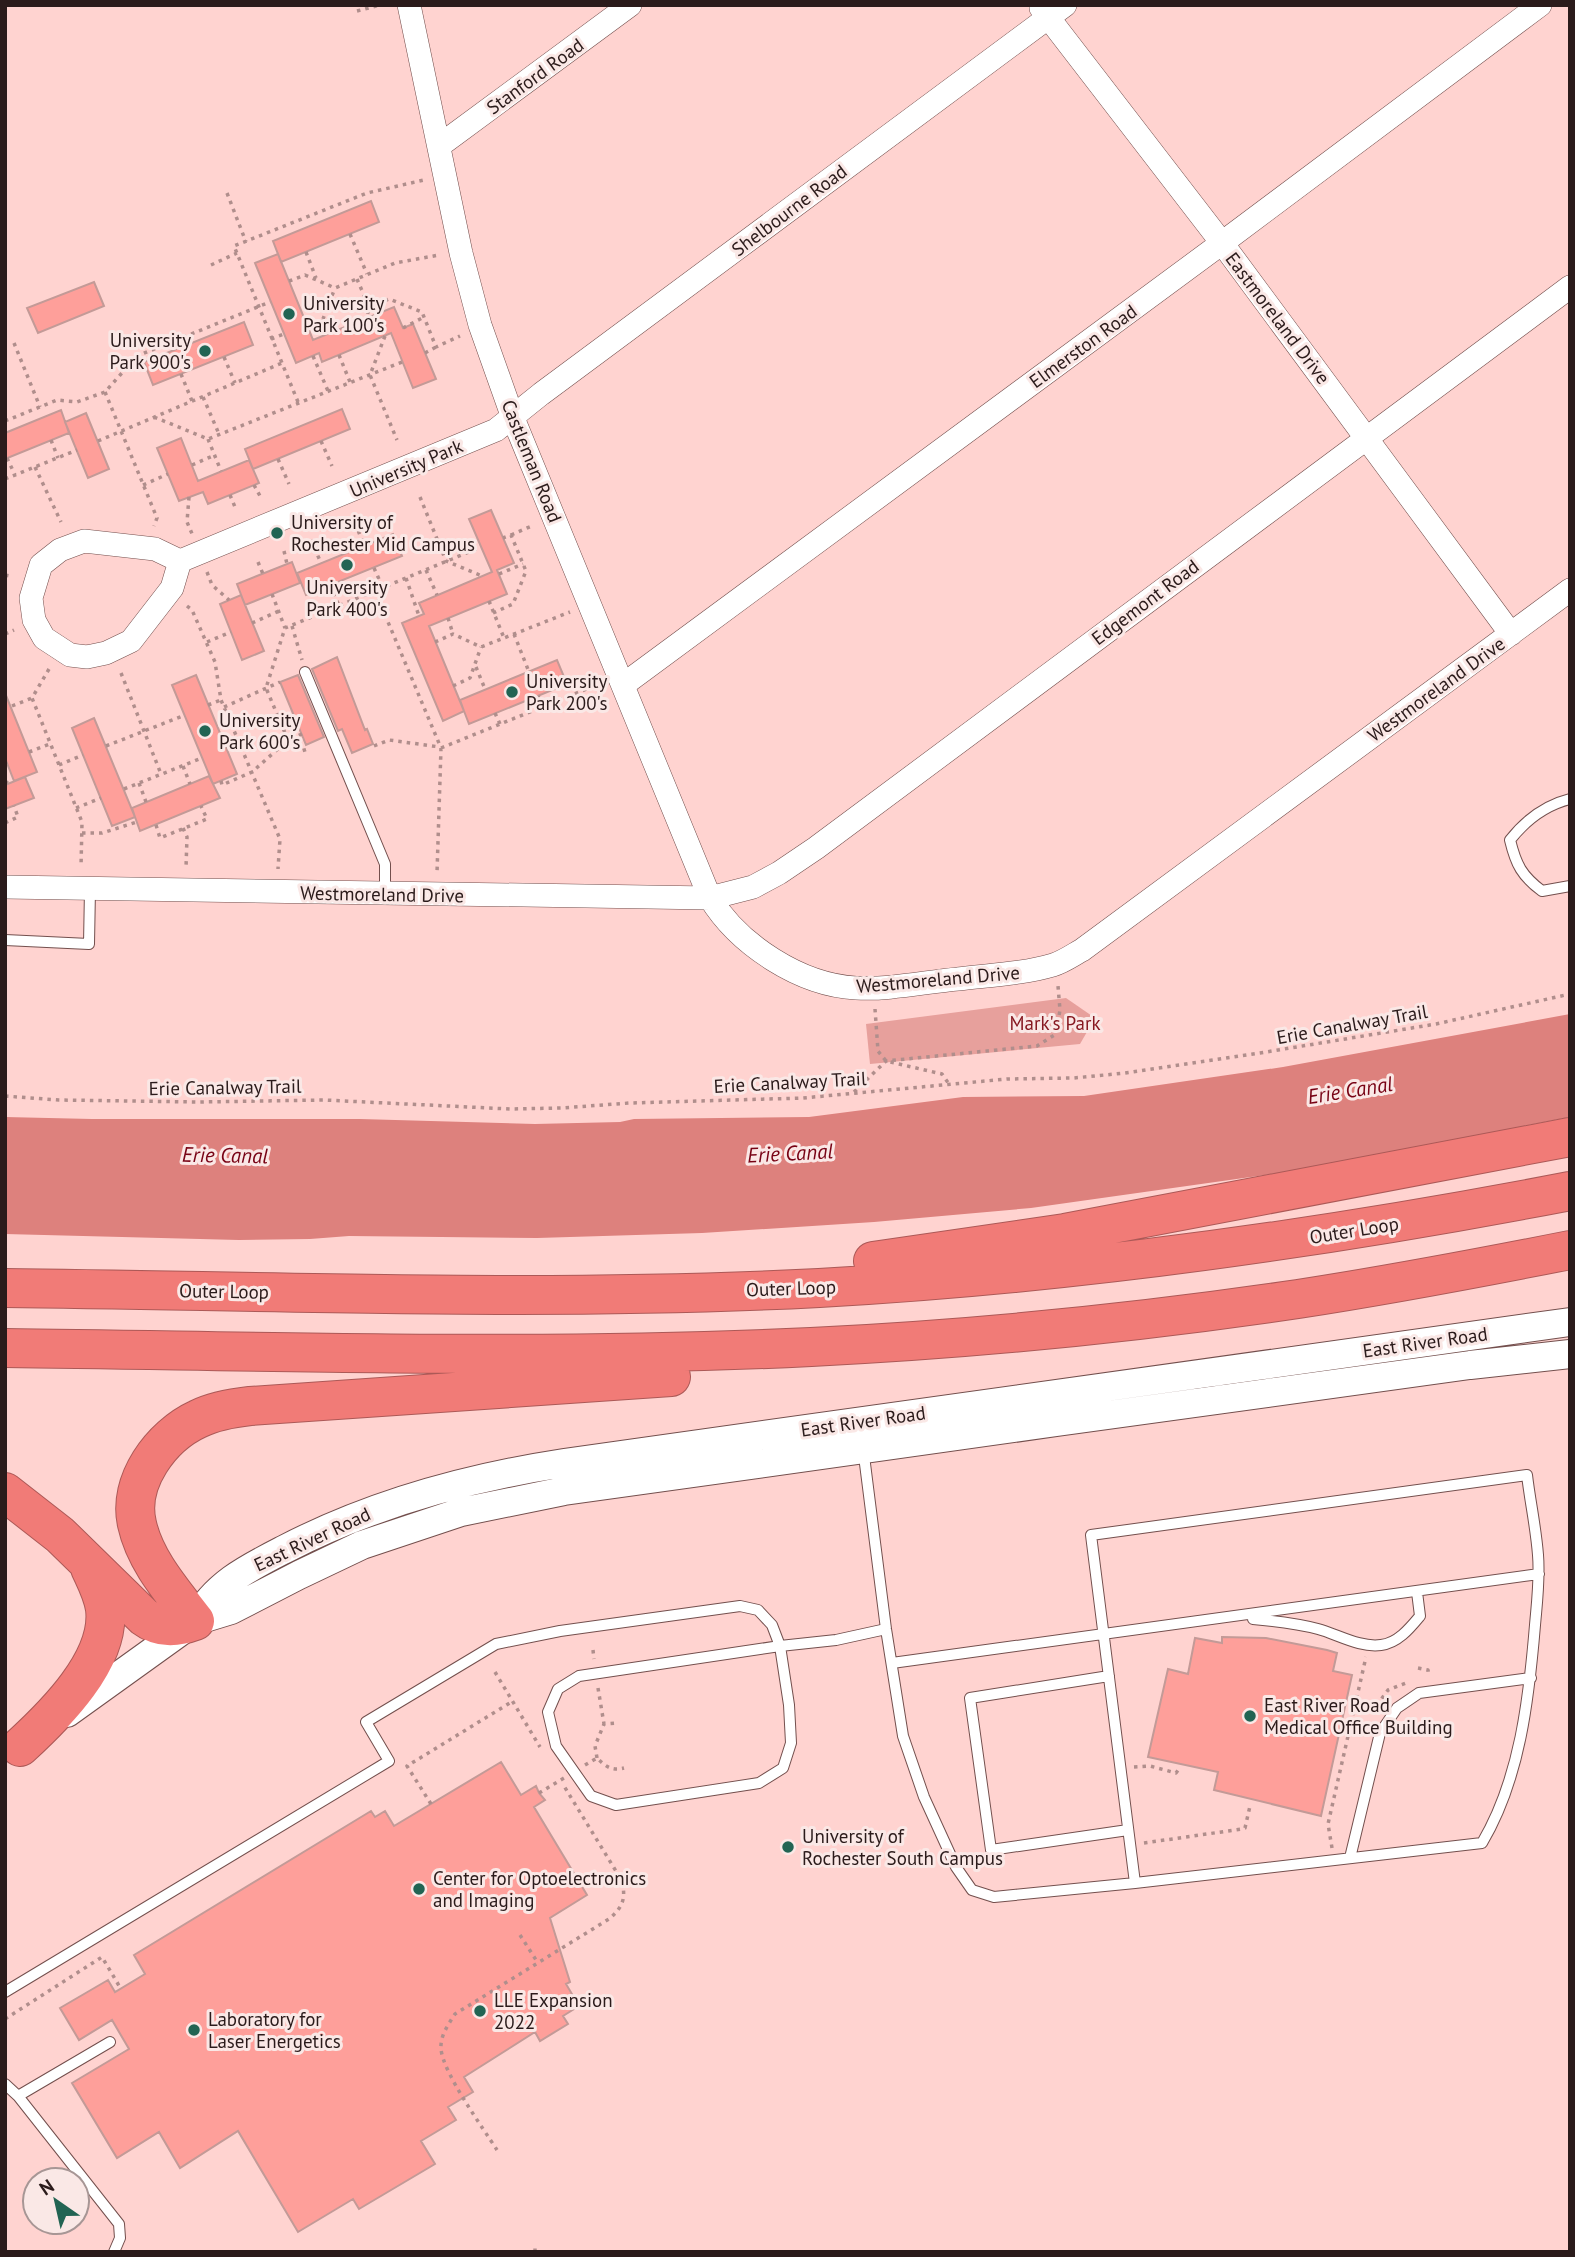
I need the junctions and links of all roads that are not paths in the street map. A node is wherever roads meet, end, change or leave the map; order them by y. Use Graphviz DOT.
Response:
graph roads {
  1 [pos="410,5"];
  2 [pos="630,5"];
  3 [pos="1541,5"];
  4 [pos="1051,9"];
  5 [pos="439,146"];
  6 [pos="1222,243"];
  7 [pos="1570,287"];
  8 [pos="513,418"];
  9 [pos="1367,437"];
  10 [pos="180,561"];
  11 [pos="1570,590"];
  12 [pos="1511,634"];
  13 [pos="305,672"];
  14 [pos="623,685"];
  15 [pos="1570,792"];
  16 [pos="1570,799"];
  17 [pos="1556,803"];
  18 [pos="85,879"];
  19 [pos="1570,886"];
  20 [pos="5,887"];
  21 [pos="386,894"];
  22 [pos="710,898"];
  23 [pos="5,940"];
  24 [pos="1570,1137"];
  25 [pos="1570,1191"];
  26 [pos="1570,1250"];
  27 [pos="5,1288"];
  28 [pos="638,1294"];
  29 [pos="1263,1304"];
  30 [pos="1570,1322"];
  31 [pos="5,1348"];
  32 [pos="1570,1353"];
  33 [pos="861,1436"];
  34 [pos="5,1492"];
  35 [pos="83,1558"];
  36 [pos="1539,1574"];
  37 [pos="1417,1592"];
  38 [pos="1229,1617"];
  39 [pos="195,1621"];
  40 [pos="886,1629"];
  41 [pos="1104,1634"];
  42 [pos="780,1646"];
  43 [pos="892,1663"];
  44 [pos="1109,1676"];
  45 [pos="1531,1678"];
  46 [pos="13,1752"];
  47 [pos="1128,1830"];
  48 [pos="1350,1858"];
  49 [pos="1135,1883"];
  50 [pos="5,1992"];
  51 [pos="110,2042"];
  52 [pos="5,2084"];
  53 [pos="18,2096"];
  54 [pos="114,2252"];
  1 -- 5 [label="street, Castleman Road"];
  2 -- 5 [label="street, Stanford Road"];
  3 -- 6 [label="street, Elmerston Road"];
  4 -- 6 [label="street, Eastmoreland Drive"];
  4 -- 8 [label="street, Shelbourne Road"];
  5 -- 8 [label="street, Castleman Road"];
  6 -- 9 [label="street, Eastmoreland Drive"];
  6 -- 14 [label="street, Elmerston Road"];
  7 -- 9 [label="street, Edgemont Road"];
  8 -- 10 [label="street, University Park"];
  8 -- 14 [label="street, Castleman Road"];
  9 -- 12 [label="street, Eastmoreland Drive"];
  9 -- 22 [label="street, Edgemont Road"];
  10 -- 10 [label="street"];
  11 -- 12 [label="street, Westmoreland Drive"];
  12 -- 22 [label="street, Westmoreland Drive"];
  13 -- 21 [label="lane"];
  14 -- 22 [label="street, Castleman Road"];
  15 -- 17 [label="lane"];
  16 -- 17 [label="lane"];
  17 -- 19 [label="lane"];
  18 -- 20 [label="street, Westmoreland Drive"];
  18 -- 21 [label="street, Westmoreland Drive"];
  18 -- 23 [label="lane"];
  21 -- 22 [label="street, Westmoreland Drive"];
  24 -- 28 [label="highway"];
  25 -- 28 [label="highway, Outer Loop"];
  26 -- 29 [label="highway"];
  27 -- 28 [label="highway, Outer Loop"];
  29 -- 31 [label="highway"];
  29 -- 39 [label="highway"];
  30 -- 33 [label="street, East River Road"];
  32 -- 33 [label="street, East River Road"];
  33 -- 39 [label="street, East River Road"];
  33 -- 40 [label="lane"];
  34 -- 35 [label="highway"];
  35 -- 39 [label="highway"];
  35 -- 46 [label="highway"];
  36 -- 37 [label="lane"];
  36 -- 41 [label="lane"];
  36 -- 45 [label="lane"];
  37 -- 38 [label="lane"];
  37 -- 38 [label="lane"];
  38 -- 41 [label="lane"];
  39 -- 46 [label="street, East River Road"];
  40 -- 42 [label="lane"];
  40 -- 43 [label="lane"];
  41 -- 43 [label="lane"];
  41 -- 44 [label="lane"];
  42 -- 42 [label="lane"];
  42 -- 50 [label="lane"];
  43 -- 49 [label="lane"];
  44 -- 47 [label="lane"];
  44 -- 47 [label="lane"];
  45 -- 48 [label="lane"];
  45 -- 48 [label="lane"];
  47 -- 49 [label="lane"];
  48 -- 49 [label="lane"];
  51 -- 53 [label="lane"];
  52 -- 53 [label="lane"];
  53 -- 54 [label="lane"];
}
